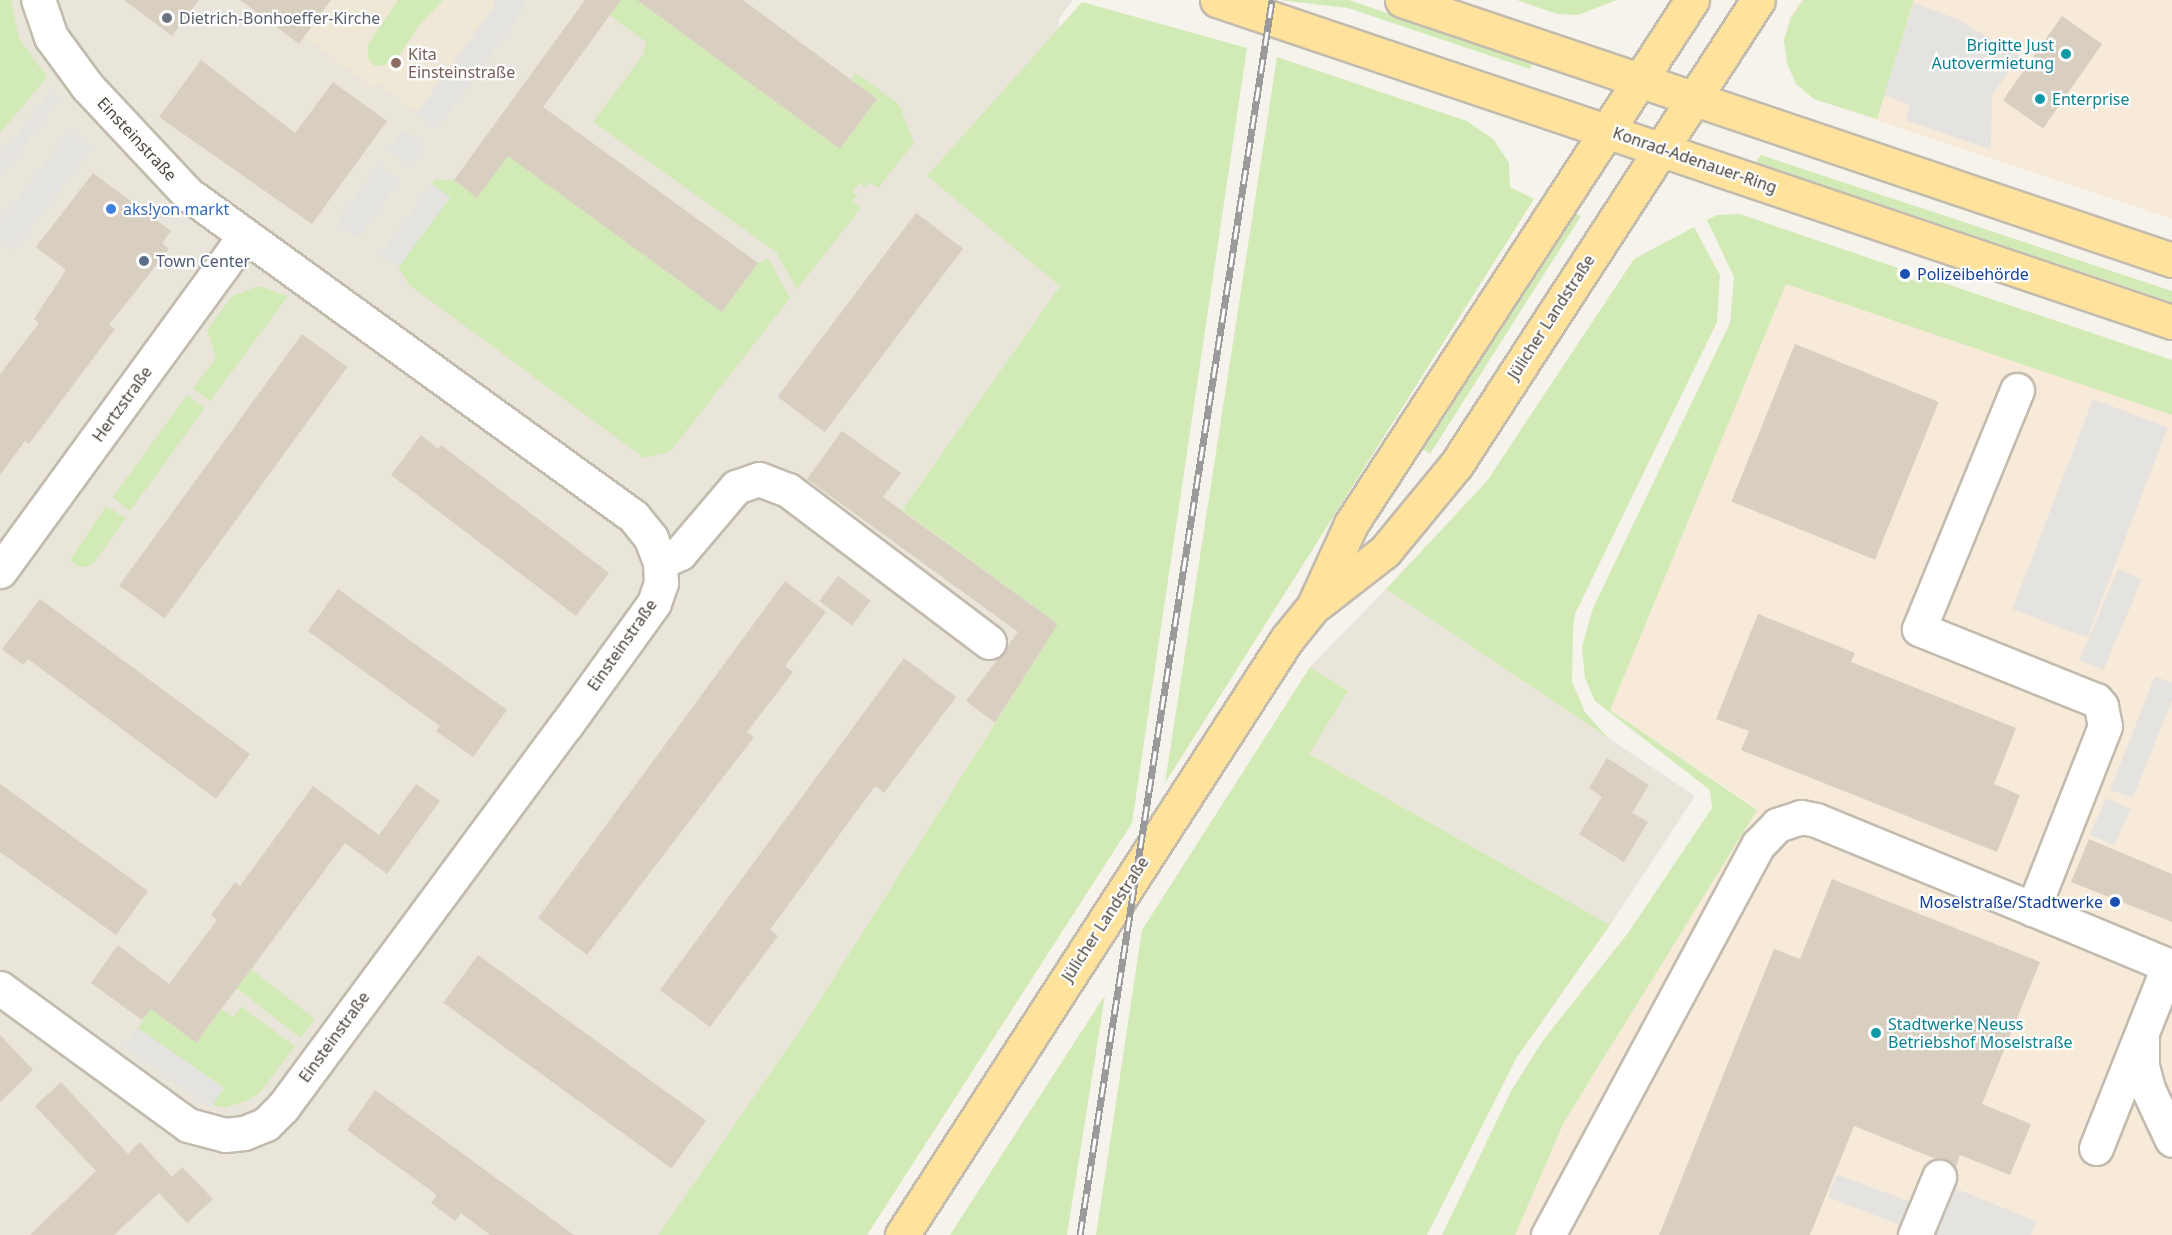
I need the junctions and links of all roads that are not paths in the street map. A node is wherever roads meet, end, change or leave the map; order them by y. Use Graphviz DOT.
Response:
graph roads {
  1 [pos="38,0"];
  2 [pos="1217,0"];
  3 [pos="1402,0"];
  4 [pos="1692,0"];
  5 [pos="1758,0"];
  6 [pos="1640,80"];
  7 [pos="1693,100"];
  8 [pos="1606,130"];
  9 [pos="1661,149"];
  10 [pos="244,237"];
  11 [pos="2172,260"];
  12 [pos="2172,322"];
  13 [pos="2016,390"];
  14 [pos="660,562"];
  15 [pos="0,571"];
  16 [pos="1313,607"];
  17 [pos="989,642"];
  18 [pos="2033,909"];
  19 [pos="2171,966"];
  20 [pos="0,988"];
  21 [pos="2172,1000"];
  22 [pos="2145,1026"];
  23 [pos="2172,1140"];
  24 [pos="2096,1148"];
  25 [pos="1939,1177"];
  26 [pos="902,1235"];
  27 [pos="1548,1235"];
  28 [pos="1915,1235"];
  1 -- 10 [label="street, Einsteinstraße"];
  2 -- 8 [label="main road, Konrad-Adenauer-Ring"];
  3 -- 6 [label="main road"];
  4 -- 6 [label="main road, Jülicher Landstraße"];
  5 -- 7 [label="main road, Jülicher Landstraße"];
  6 -- 7 [label="main road"];
  6 -- 8 [label="main road, Jülicher Landstraße"];
  7 -- 9 [label="main road, Jülicher Landstraße"];
  7 -- 11 [label="main road"];
  8 -- 9 [label="main road, Konrad-Adenauer-Ring"];
  8 -- 16 [label="main road, Jülicher Landstraße"];
  9 -- 12 [label="main road, Konrad-Adenauer-Ring"];
  9 -- 16 [label="main road, Jülicher Landstraße"];
  10 -- 14 [label="street, Einsteinstraße"];
  10 -- 15 [label="street, Hertzstraße"];
  13 -- 18 [label="street"];
  14 -- 17 [label="street"];
  14 -- 20 [label="street, Einsteinstraße"];
  16 -- 26 [label="main road, Jülicher Landstraße"];
  18 -- 19 [label="street"];
  18 -- 27 [label="street"];
  19 -- 22 [label="street"];
  21 -- 22 [label="street"];
  22 -- 23 [label="street"];
  22 -- 24 [label="street"];
  25 -- 28 [label="street"];
}
